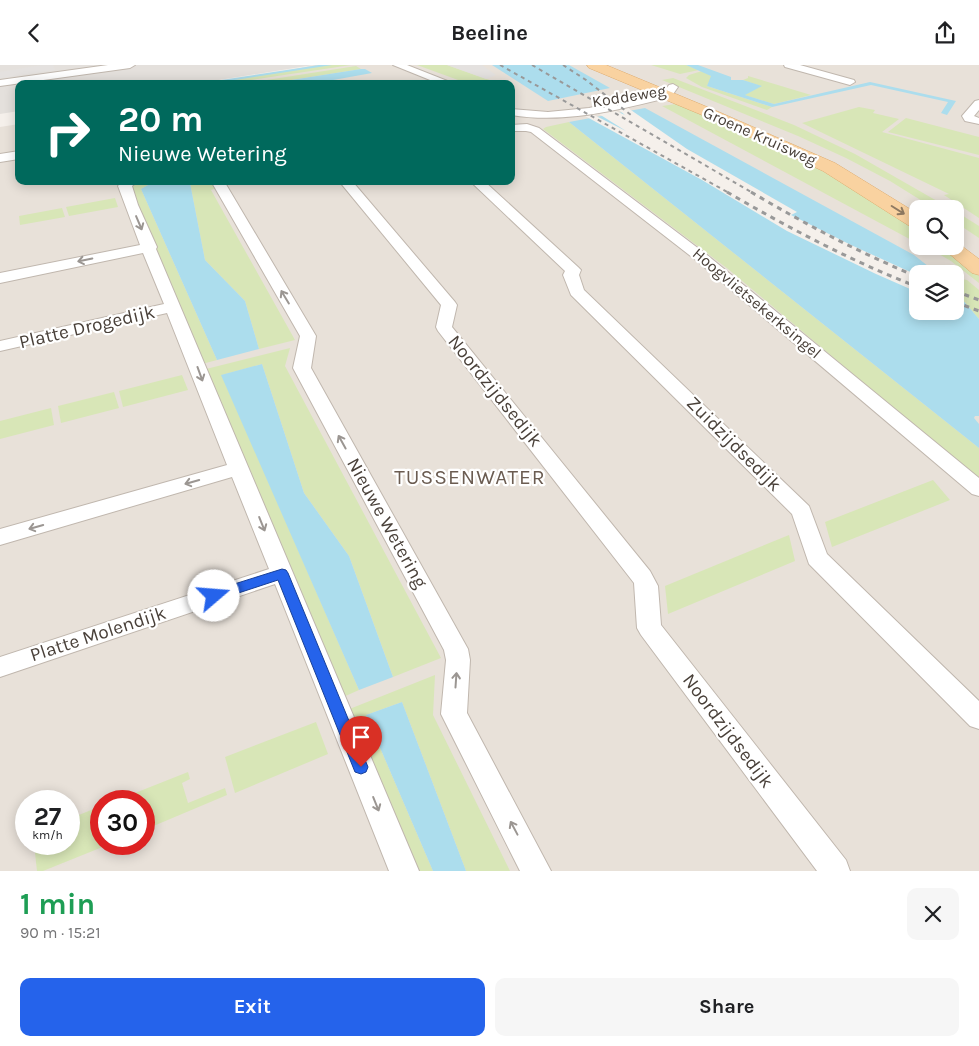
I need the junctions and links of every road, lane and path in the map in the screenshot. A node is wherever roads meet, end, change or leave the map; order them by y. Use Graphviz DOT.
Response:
graph roads {
  1 [pos="130,65"];
  2 [pos="594,65"];
  3 [pos="620,65"];
  4 [pos="789,65"];
  5 [pos="832,65"];
  6 [pos="394,67"];
  7 [pos="821,74"];
  8 [pos="22,80"];
  9 [pos="423,80"];
  10 [pos="437,80"];
  11 [pos="15,81"];
  12 [pos="850,82"];
  13 [pos="0,83"];
  14 [pos="664,91"];
  15 [pos="979,103"];
  16 [pos="515,106"];
  17 [pos="515,114"];
  18 [pos="979,121"];
  19 [pos="519,127"];
  20 [pos="15,156"];
  21 [pos="0,158"];
  22 [pos="126,185"];
  23 [pos="223,185"];
  24 [pos="348,185"];
  25 [pos="480,185"];
  26 [pos="909,201"];
  27 [pos="909,217"];
  28 [pos="964,237"];
  29 [pos="150,247"];
  30 [pos="979,248"];
  31 [pos="961,255"];
  32 [pos="979,269"];
  33 [pos="0,278"];
  34 [pos="174,307"];
  35 [pos="0,346"];
  36 [pos="239,468"];
  37 [pos="979,489"];
  38 [pos="0,537"];
  39 [pos="282,573"];
  40 [pos="0,667"];
  41 [pos="979,718"];
  42 [pos="404,871"];
  43 [pos="536,871"];
  44 [pos="835,871"];
  1 -- 8 [label="street"];
  2 -- 14 [label="main road, Groene Kruisweg"];
  3 -- 14 [label="main road, Groene Kruisweg"];
  4 -- 7 [label="street"];
  5 -- 7 [label="street"];
  6 -- 9 [label="street"];
  6 -- 10 [label="street"];
  7 -- 12 [label="street"];
  11 -- 13 [label="street"];
  14 -- 16 [label="street, Koddeweg"];
  14 -- 17 [label="street, Koddeweg"];
  14 -- 26 [label="main road, Groene Kruisweg"];
  14 -- 27 [label="main road, Groene Kruisweg, one-way"];
  15 -- 18 [label="street"];
  19 -- 37 [label="street, Hoogvlietsekerksingel"];
  20 -- 21 [label="street"];
  22 -- 29 [label="street, one-way"];
  43 -- 23 [label="street, Nieuwe Wetering, one-way"];
  24 -- 44 [label="street, Noordzijdsedijk"];
  25 -- 41 [label="street, Zuidzijdsedijk"];
  28 -- 30 [label="main road"];
  29 -- 33 [label="street, one-way"];
  29 -- 34 [label="street"];
  31 -- 32 [label="main road"];
  34 -- 35 [label="street, Platte Drogedijk"];
  34 -- 36 [label="street, one-way"];
  36 -- 38 [label="street, one-way"];
  36 -- 39 [label="street, one-way"];
  39 -- 40 [label="street, Platte Molendijk"];
  39 -- 42 [label="street, one-way"];
}
